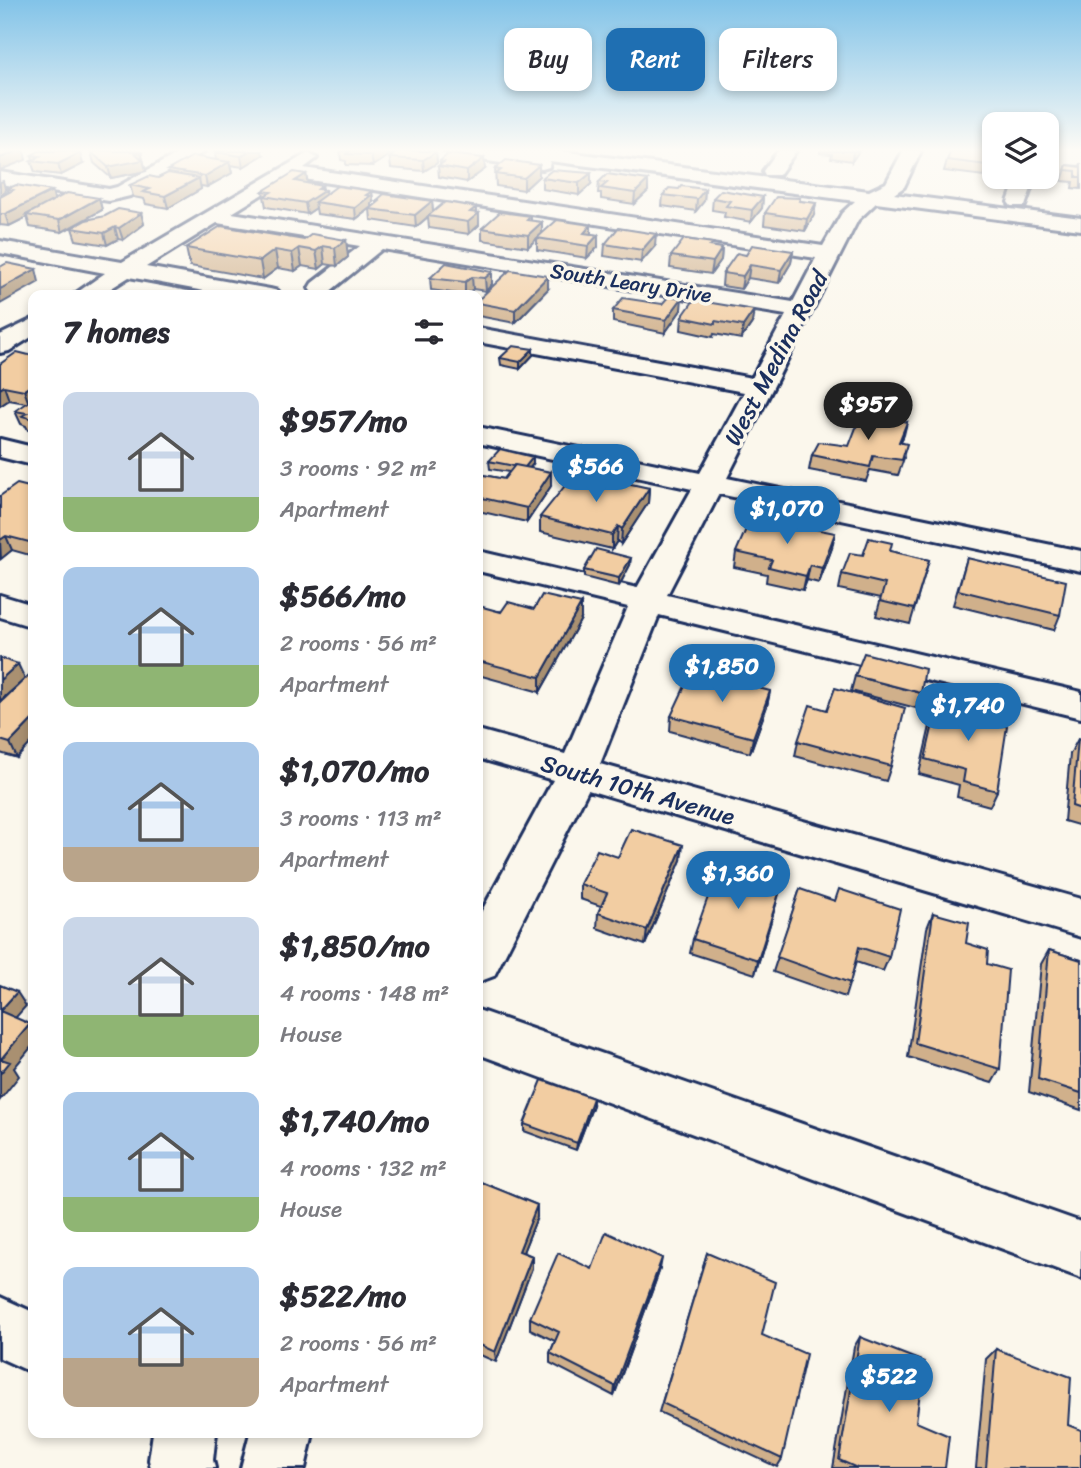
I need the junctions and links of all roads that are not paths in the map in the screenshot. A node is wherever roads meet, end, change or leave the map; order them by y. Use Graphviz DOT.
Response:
graph roads {
  1 [pos="206,220"];
  2 [pos="229,220"];
  3 [pos="602,220"];
  4 [pos="848,220"];
  5 [pos="1047,220"];
  6 [pos="1081,224"];
  7 [pos="310,245"];
  8 [pos="0,247"];
  9 [pos="370,248"];
  10 [pos="831,254"];
  11 [pos="133,265"];
  12 [pos="274,288"];
  13 [pos="320,288"];
  14 [pos="93,290"];
  15 [pos="801,310"];
  16 [pos="483,336"];
  17 [pos="760,387"];
  18 [pos="483,436"];
  19 [pos="0,448"];
  20 [pos="28,455"];
  21 [pos="710,484"];
  22 [pos="1081,561"];
  23 [pos="483,563"];
  24 [pos="647,602"];
  25 [pos="0,606"];
  26 [pos="28,614"];
  27 [pos="1081,705"];
  28 [pos="483,745"];
  29 [pos="577,772"];
  30 [pos="1081,918"];
  31 [pos="483,952"];
  32 [pos="483,1034"];
  33 [pos="1081,1250"];
  34 [pos="0,1326"];
  35 [pos="28,1340"];
  36 [pos="184,1438"];
  37 [pos="281,1438"];
  38 [pos="183,1468"];
  39 [pos="274,1468"];
  1 -- 11 [label="street"];
  2 -- 9 [label="street, South Leary Drive"];
  3 -- 10 [label="street"];
  4 -- 10 [label="street, West Medina Road"];
  5 -- 6 [label="street"];
  7 -- 9 [label="street"];
  8 -- 11 [label="street"];
  9 -- 13 [label="street"];
  9 -- 15 [label="street, South Leary Drive"];
  10 -- 15 [label="street, West Medina Road"];
  11 -- 12 [label="street"];
  11 -- 14 [label="street"];
  15 -- 17 [label="street, West Medina Road"];
  16 -- 17 [label="street"];
  17 -- 21 [label="street, West Medina Road"];
  18 -- 21 [label="street"];
  19 -- 20 [label="street"];
  21 -- 22 [label="street"];
  21 -- 24 [label="street, West Medina Road"];
  23 -- 24 [label="street"];
  24 -- 27 [label="street"];
  24 -- 29 [label="street, West Medina Road"];
  25 -- 26 [label="street"];
  28 -- 29 [label="street, South 10th Avenue"];
  29 -- 30 [label="street, South 10th Avenue"];
  29 -- 31 [label="street, West Medina Road"];
  32 -- 33 [label="street"];
  34 -- 35 [label="street"];
  36 -- 38 [label="street"];
  37 -- 39 [label="street"];
}
